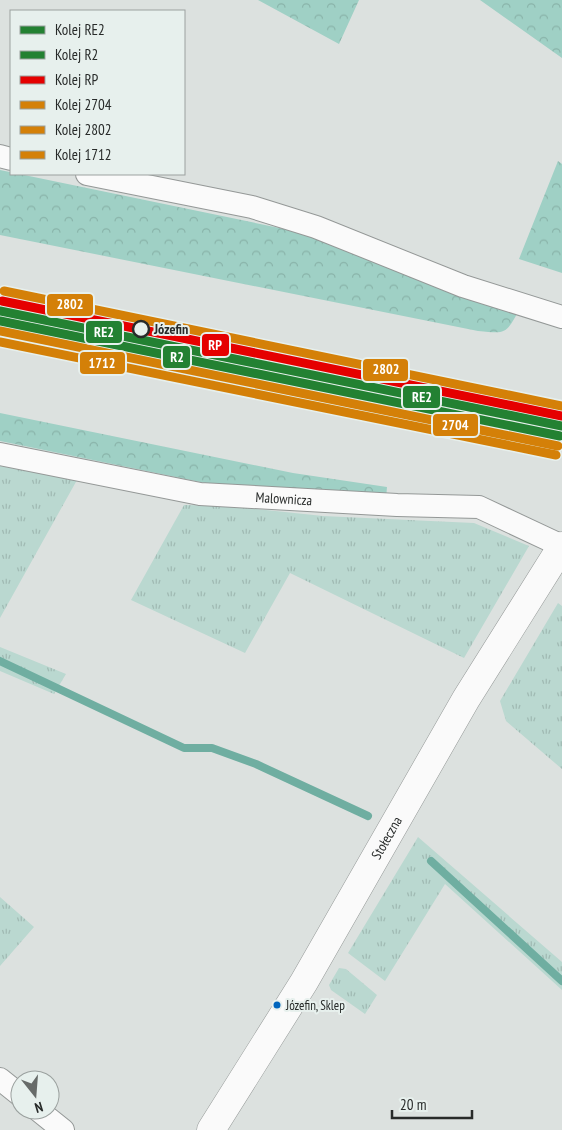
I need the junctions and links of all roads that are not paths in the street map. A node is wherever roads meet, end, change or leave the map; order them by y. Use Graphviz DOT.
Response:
graph roads {
  1 [pos="92,175"];
  2 [pos="562,317"];
  3 [pos="0,454"];
  4 [pos="562,546"];
  5 [pos="0,1078"];
  6 [pos="10,1086"];
  7 [pos="50,1120"];
  8 [pos="63,1130"];
  9 [pos="211,1130"];
  1 -- 2 [label="street"];
  3 -- 4 [label="street, Malownicza"];
  4 -- 9 [label="street, Stołeczna"];
  5 -- 6 [label="street"];
  7 -- 8 [label="street"];
}
